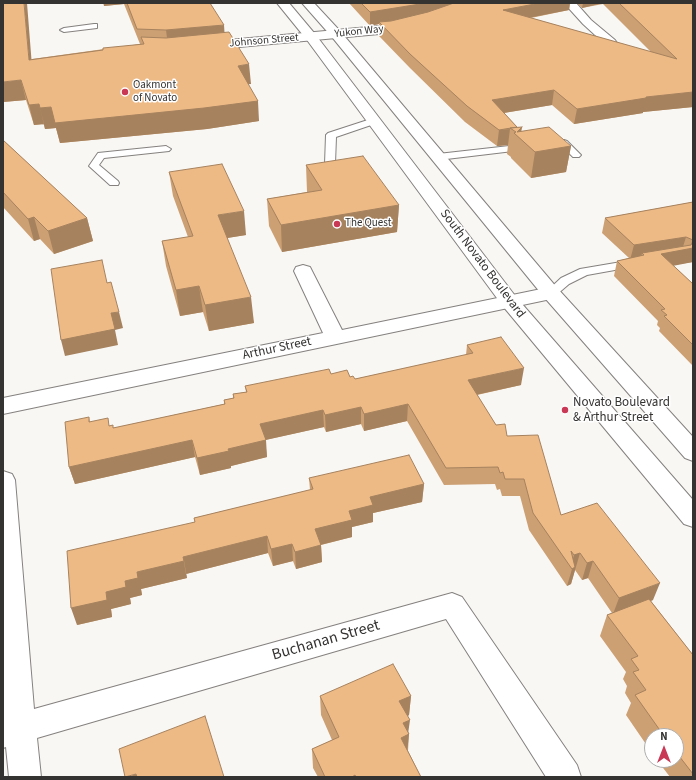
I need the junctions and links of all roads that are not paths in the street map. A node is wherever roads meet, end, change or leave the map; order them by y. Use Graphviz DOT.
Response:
graph roads {
  1 [pos="283,3"];
  2 [pos="308,3"];
  3 [pos="570,3"];
  4 [pos="424,22"];
  5 [pos="94,26"];
  6 [pos="64,30"];
  7 [pos="336,34"];
  8 [pos="311,37"];
  9 [pos="611,43"];
  10 [pos="192,48"];
  11 [pos="374,121"];
  12 [pos="548,144"];
  13 [pos="533,146"];
  14 [pos="166,149"];
  15 [pos="576,156"];
  16 [pos="438,157"];
  17 [pos="330,164"];
  18 [pos="114,183"];
  19 [pos="644,262"];
  20 [pos="303,271"];
  21 [pos="551,293"];
  22 [pos="509,302"];
  23 [pos="335,337"];
  24 [pos="3,406"];
  25 [pos="693,452"];
  26 [pos="3,480"];
  27 [pos="693,517"];
  28 [pos="11,730"];
  29 [pos="25,777"];
  30 [pos="565,777"];
  1 -- 8 [label="main road, South Novato Boulevard"];
  2 -- 7 [label="main road"];
  3 -- 9 [label="main road"];
  4 -- 7 [label="main road, Yukon Way"];
  5 -- 6 [label="lane"];
  7 -- 8 [label="main road, Yukon Way"];
  7 -- 16 [label="main road"];
  8 -- 10 [label="main road, Johnson Street"];
  8 -- 11 [label="main road, South Novato Boulevard"];
  11 -- 17 [label="lane"];
  11 -- 22 [label="main road, South Novato Boulevard"];
  12 -- 15 [label="lane"];
  13 -- 16 [label="lane"];
  14 -- 18 [label="lane"];
  16 -- 21 [label="main road"];
  19 -- 21 [label="lane"];
  20 -- 23 [label="main road"];
  21 -- 22 [label="main road, Arthur Street"];
  21 -- 25 [label="main road"];
  22 -- 23 [label="main road, Arthur Street"];
  22 -- 27 [label="main road, South Novato Boulevard"];
  23 -- 24 [label="main road, Arthur Street"];
  26 -- 28 [label="main road"];
  28 -- 29 [label="main road"];
  28 -- 30 [label="main road, Buchanan Street"];
}
